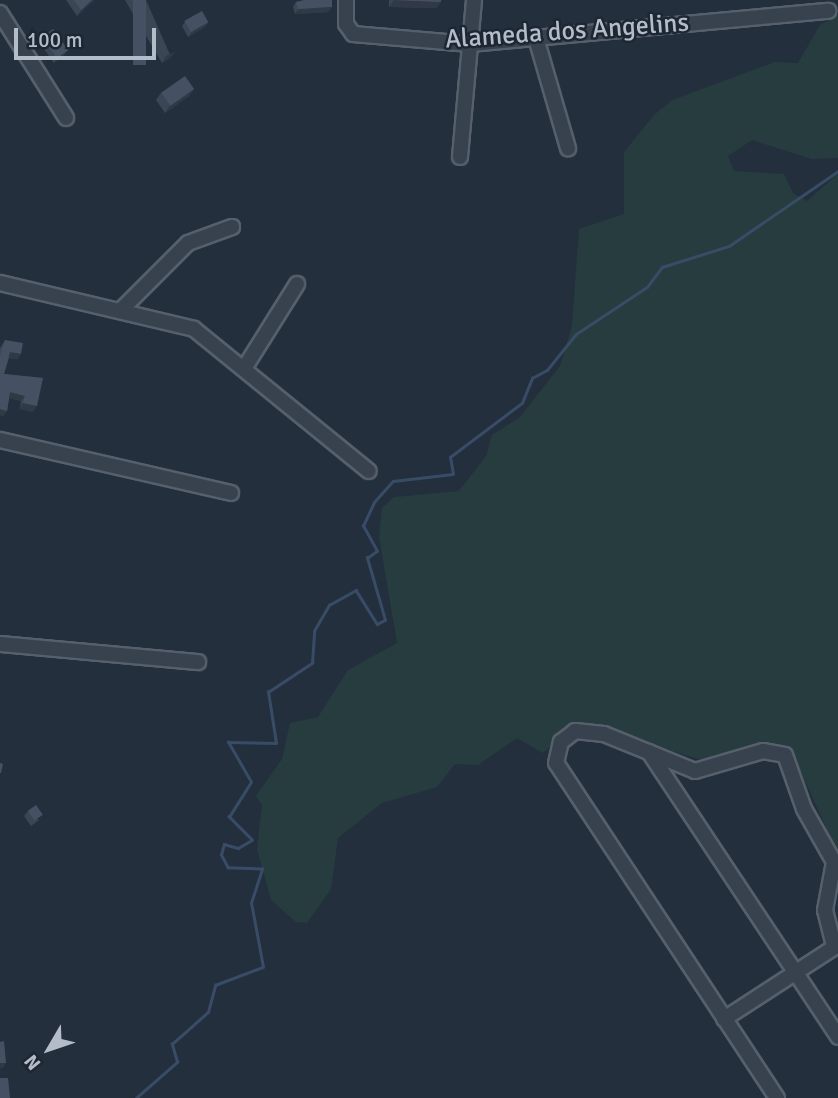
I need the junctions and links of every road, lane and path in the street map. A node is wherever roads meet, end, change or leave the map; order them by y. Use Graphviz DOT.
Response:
graph roads {
  1 [pos="346,0"];
  2 [pos="474,0"];
  3 [pos="828,11"];
  4 [pos="0,13"];
  5 [pos="536,38"];
  6 [pos="470,44"];
  7 [pos="66,118"];
  8 [pos="568,148"];
  9 [pos="460,157"];
  10 [pos="232,227"];
  11 [pos="0,283"];
  12 [pos="297,284"];
  13 [pos="120,311"];
  14 [pos="245,367"];
  15 [pos="0,440"];
  16 [pos="369,471"];
  17 [pos="231,492"];
  18 [pos="0,644"];
  19 [pos="198,663"];
  20 [pos="646,747"];
  21 [pos="836,946"];
  22 [pos="795,972"];
  23 [pos="724,1019"];
  24 [pos="838,1037"];
  25 [pos="777,1098"];
  1 -- 6 [label="street, Alameda dos Angelins"];
  2 -- 6 [label="street"];
  3 -- 5 [label="street, Alameda dos Angelins"];
  4 -- 7 [label="street"];
  5 -- 6 [label="street, Alameda dos Angelins"];
  5 -- 8 [label="street"];
  6 -- 9 [label="street"];
  10 -- 13 [label="street"];
  11 -- 13 [label="street"];
  12 -- 14 [label="street"];
  13 -- 14 [label="street"];
  14 -- 16 [label="street"];
  15 -- 17 [label="street"];
  18 -- 19 [label="street"];
  20 -- 21 [label="street"];
  20 -- 22 [label="street"];
  20 -- 23 [label="street"];
  21 -- 22 [label="street"];
  22 -- 23 [label="street"];
  22 -- 24 [label="street"];
  23 -- 25 [label="street"];
}
